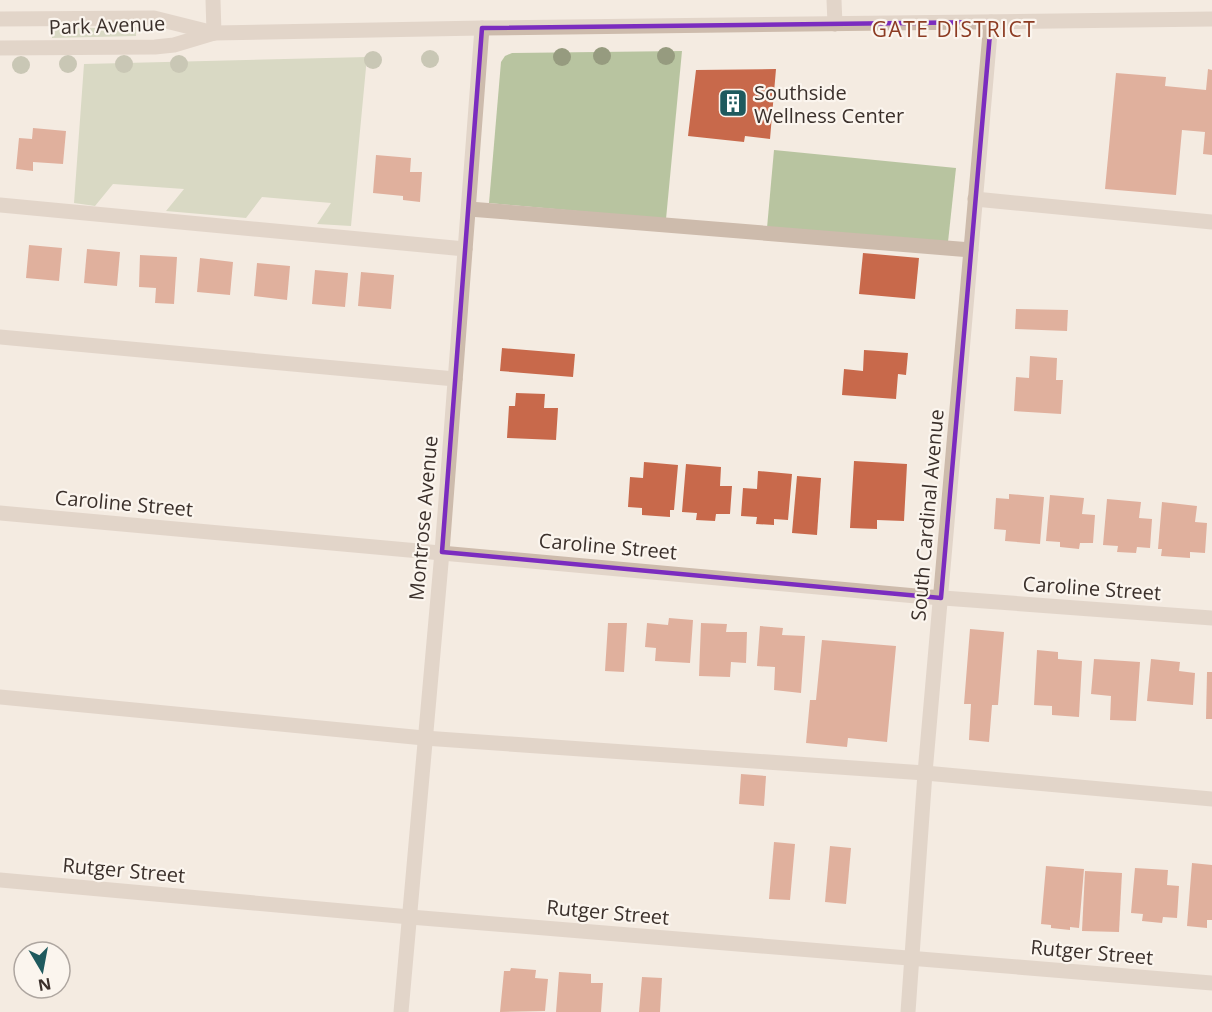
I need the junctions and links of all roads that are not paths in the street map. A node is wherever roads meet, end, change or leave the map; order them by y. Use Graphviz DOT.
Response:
graph roads {
  1 [pos="213,0"];
  2 [pos="834,0"];
  3 [pos="0,19"];
  4 [pos="1212,19"];
  5 [pos="991,22"];
  6 [pos="835,24"];
  7 [pos="482,28"];
  8 [pos="214,33"];
  9 [pos="0,48"];
  10 [pos="975,199"];
  11 [pos="0,205"];
  12 [pos="469,209"];
  13 [pos="1212,222"];
  14 [pos="465,249"];
  15 [pos="971,250"];
  16 [pos="0,337"];
  17 [pos="455,379"];
  18 [pos="0,513"];
  19 [pos="442,552"];
  20 [pos="941,598"];
  21 [pos="1212,618"];
  22 [pos="0,697"];
  23 [pos="424,738"];
  24 [pos="925,773"];
  25 [pos="1212,799"];
  26 [pos="0,880"];
  27 [pos="410,917"];
  28 [pos="914,958"];
  29 [pos="1212,983"];
  30 [pos="401,1012"];
  31 [pos="908,1012"];
  1 -- 8 [label="street"];
  2 -- 6 [label="street"];
  3 -- 8 [label="street, Park Avenue"];
  4 -- 5 [label="street, Park Avenue"];
  5 -- 6 [label="street, Park Avenue"];
  5 -- 10 [label="street, South Cardinal Avenue"];
  6 -- 7 [label="street, Park Avenue"];
  7 -- 8 [label="street, Park Avenue"];
  7 -- 12 [label="street, Montrose Avenue"];
  8 -- 9 [label="street, Park Avenue"];
  10 -- 13 [label="street"];
  10 -- 15 [label="street, South Cardinal Avenue"];
  11 -- 14 [label="street"];
  12 -- 14 [label="street, Montrose Avenue"];
  12 -- 15 [label="street"];
  14 -- 17 [label="street, Montrose Avenue"];
  15 -- 20 [label="street, South Cardinal Avenue"];
  16 -- 17 [label="street"];
  17 -- 19 [label="street, Montrose Avenue"];
  18 -- 19 [label="street, Caroline Street"];
  19 -- 20 [label="street, Caroline Street"];
  19 -- 23 [label="street, Montrose Avenue"];
  20 -- 21 [label="street, Caroline Street"];
  20 -- 24 [label="street, South Cardinal Avenue"];
  22 -- 23 [label="street"];
  23 -- 24 [label="street"];
  23 -- 27 [label="street, Montrose Avenue"];
  24 -- 25 [label="street"];
  24 -- 28 [label="street, South Cardinal Avenue"];
  26 -- 27 [label="street, Rutger Street"];
  27 -- 28 [label="street, Rutger Street"];
  27 -- 30 [label="street, Montrose Avenue"];
  28 -- 29 [label="street, Rutger Street"];
  28 -- 31 [label="street, South Cardinal Avenue"];
}
